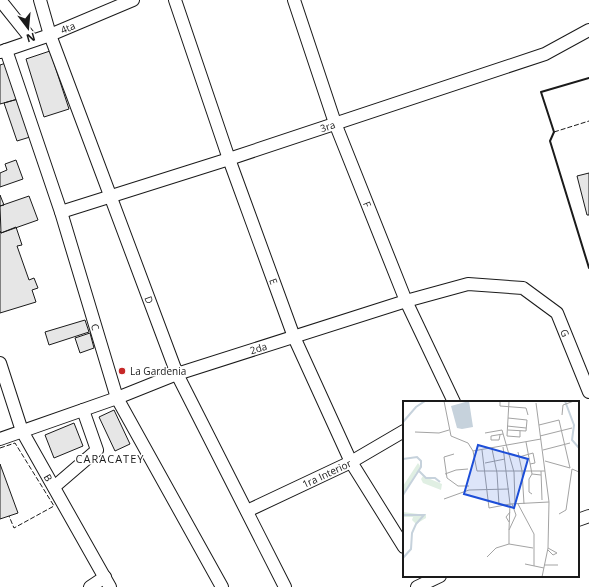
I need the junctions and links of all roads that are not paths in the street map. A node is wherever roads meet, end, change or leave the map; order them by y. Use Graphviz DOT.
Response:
graph roads {
  1 [pos="0,0"];
  2 [pos="40,0"];
  3 [pos="133,0"];
  4 [pos="175,0"];
  5 [pos="294,0"];
  6 [pos="589,30"];
  7 [pos="50,35"];
  8 [pos="32,40"];
  9 [pos="3,51"];
  10 [pos="335,123"];
  11 [pos="229,159"];
  12 [pos="111,197"];
  13 [pos="61,212"];
  14 [pos="523,288"];
  15 [pos="406,301"];
  16 [pos="294,337"];
  17 [pos="0,363"];
  18 [pos="177,374"];
  19 [pos="589,392"];
  20 [pos="117,398"];
  21 [pos="454,401"];
  22 [pos="83,410"];
  23 [pos="22,431"];
  24 [pos="403,432"];
  25 [pos="0,439"];
  26 [pos="351,462"];
  27 [pos="54,487"];
  28 [pos="247,512"];
  29 [pos="589,516"];
  30 [pos="579,520"];
  31 [pos="403,545"];
  32 [pos="437,577"];
  33 [pos="107,582"];
  34 [pos="422,582"];
  35 [pos="90,587"];
  36 [pos="222,587"];
  37 [pos="285,587"];
  1 -- 8 [label="street"];
  2 -- 7 [label="street, D"];
  3 -- 7 [label="street, 4ta"];
  4 -- 11 [label="street, E"];
  5 -- 10 [label="street, F"];
  6 -- 10 [label="street, 3ra"];
  7 -- 8 [label="street, 4ta"];
  7 -- 12 [label="street, D"];
  8 -- 9 [label="street, 4ta"];
  9 -- 13 [label="street, C"];
  10 -- 11 [label="street, 3ra"];
  10 -- 15 [label="street, F"];
  11 -- 12 [label="street, 3ra"];
  11 -- 16 [label="street, E"];
  12 -- 13 [label="street, 3ra"];
  12 -- 18 [label="street, D"];
  13 -- 20 [label="street, C"];
  14 -- 15 [label="street, 2da"];
  14 -- 19 [label="street, G"];
  15 -- 16 [label="street, 2da"];
  15 -- 21 [label="street, F"];
  16 -- 18 [label="street, 2da"];
  16 -- 26 [label="street, E"];
  17 -- 23 [label="street, B"];
  18 -- 20 [label="street, 2da"];
  18 -- 28 [label="street, D"];
  20 -- 22 [label="street, 2da"];
  20 -- 36 [label="street, C"];
  22 -- 23 [label="street, 2da"];
  22 -- 27 [label="street"];
  23 -- 25 [label="street, 2da"];
  23 -- 27 [label="street, B"];
  24 -- 26 [label="street, 1ra Interior"];
  26 -- 28 [label="street, 1ra Interior"];
  26 -- 31 [label="street, E"];
  27 -- 33 [label="street, B"];
  28 -- 37 [label="street, D"];
  29 -- 30 [label="street"];
  32 -- 34 [label="street"];
  33 -- 35 [label="street"];
}
